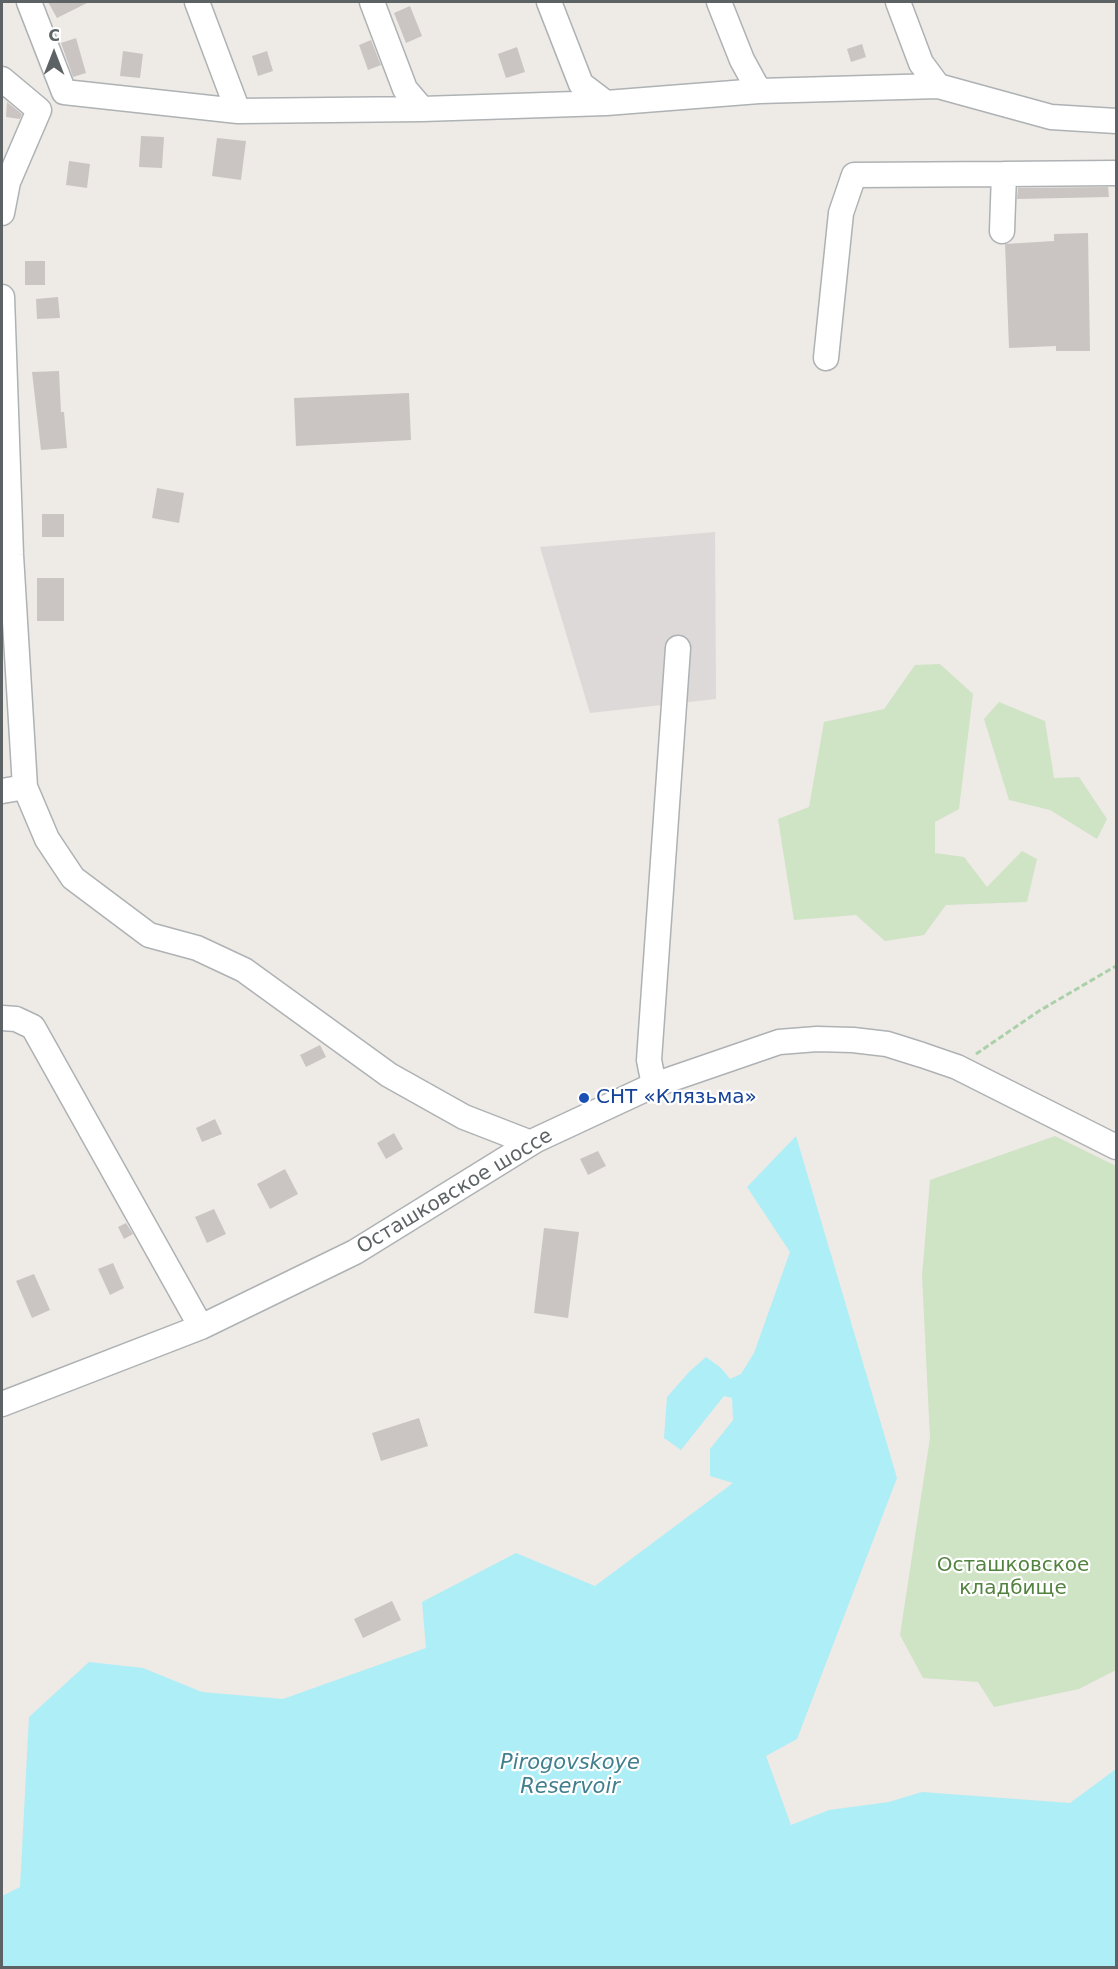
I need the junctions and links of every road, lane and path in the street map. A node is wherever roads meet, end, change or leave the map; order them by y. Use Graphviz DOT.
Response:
graph roads {
  1 [pos="29,2"];
  2 [pos="198,2"];
  3 [pos="372,2"];
  4 [pos="549,2"];
  5 [pos="720,2"];
  6 [pos="898,2"];
  7 [pos="2,79"];
  8 [pos="938,86"];
  9 [pos="759,91"];
  10 [pos="606,103"];
  11 [pos="422,109"];
  12 [pos="238,111"];
  13 [pos="1116,121"];
  14 [pos="1116,172"];
  15 [pos="1004,174"];
  16 [pos="2,213"];
  17 [pos="1002,231"];
  18 [pos="2,297"];
  19 [pos="826,358"];
  20 [pos="4,394"];
  21 [pos="6,554"];
  22 [pos="678,648"];
  23 [pos="12,744"];
  24 [pos="25,787"];
  25 [pos="2,791"];
  26 [pos="1116,966"];
  27 [pos="2,1018"];
  28 [pos="957,1067"];
  29 [pos="654,1085"];
  30 [pos="531,1143"];
  31 [pos="1116,1147"];
  32 [pos="201,1327"];
  33 [pos="2,1404"];
  1 -- 12 [label="street"];
  2 -- 12 [label="street"];
  3 -- 11 [label="street"];
  4 -- 10 [label="street"];
  5 -- 9 [label="street"];
  6 -- 8 [label="street"];
  7 -- 16 [label="street"];
  8 -- 9 [label="street"];
  8 -- 13 [label="street"];
  9 -- 10 [label="street"];
  10 -- 11 [label="street"];
  11 -- 12 [label="street"];
  14 -- 15 [label="street"];
  15 -- 17 [label="street"];
  15 -- 19 [label="street"];
  18 -- 20 [label="street"];
  20 -- 21 [label="street"];
  21 -- 23 [label="street"];
  22 -- 29 [label="street"];
  23 -- 24 [label="street"];
  24 -- 25 [label="street"];
  24 -- 30 [label="street"];
  26 -- 28 [label="path"];
  27 -- 32 [label="street"];
  28 -- 29 [label="street, Осташковское шоссе"];
  28 -- 31 [label="street, Осташковское шоссе"];
  29 -- 30 [label="street, Осташковское шоссе"];
  30 -- 32 [label="street, Осташковское шоссе"];
  32 -- 33 [label="street, Осташковское шоссе"];
}
